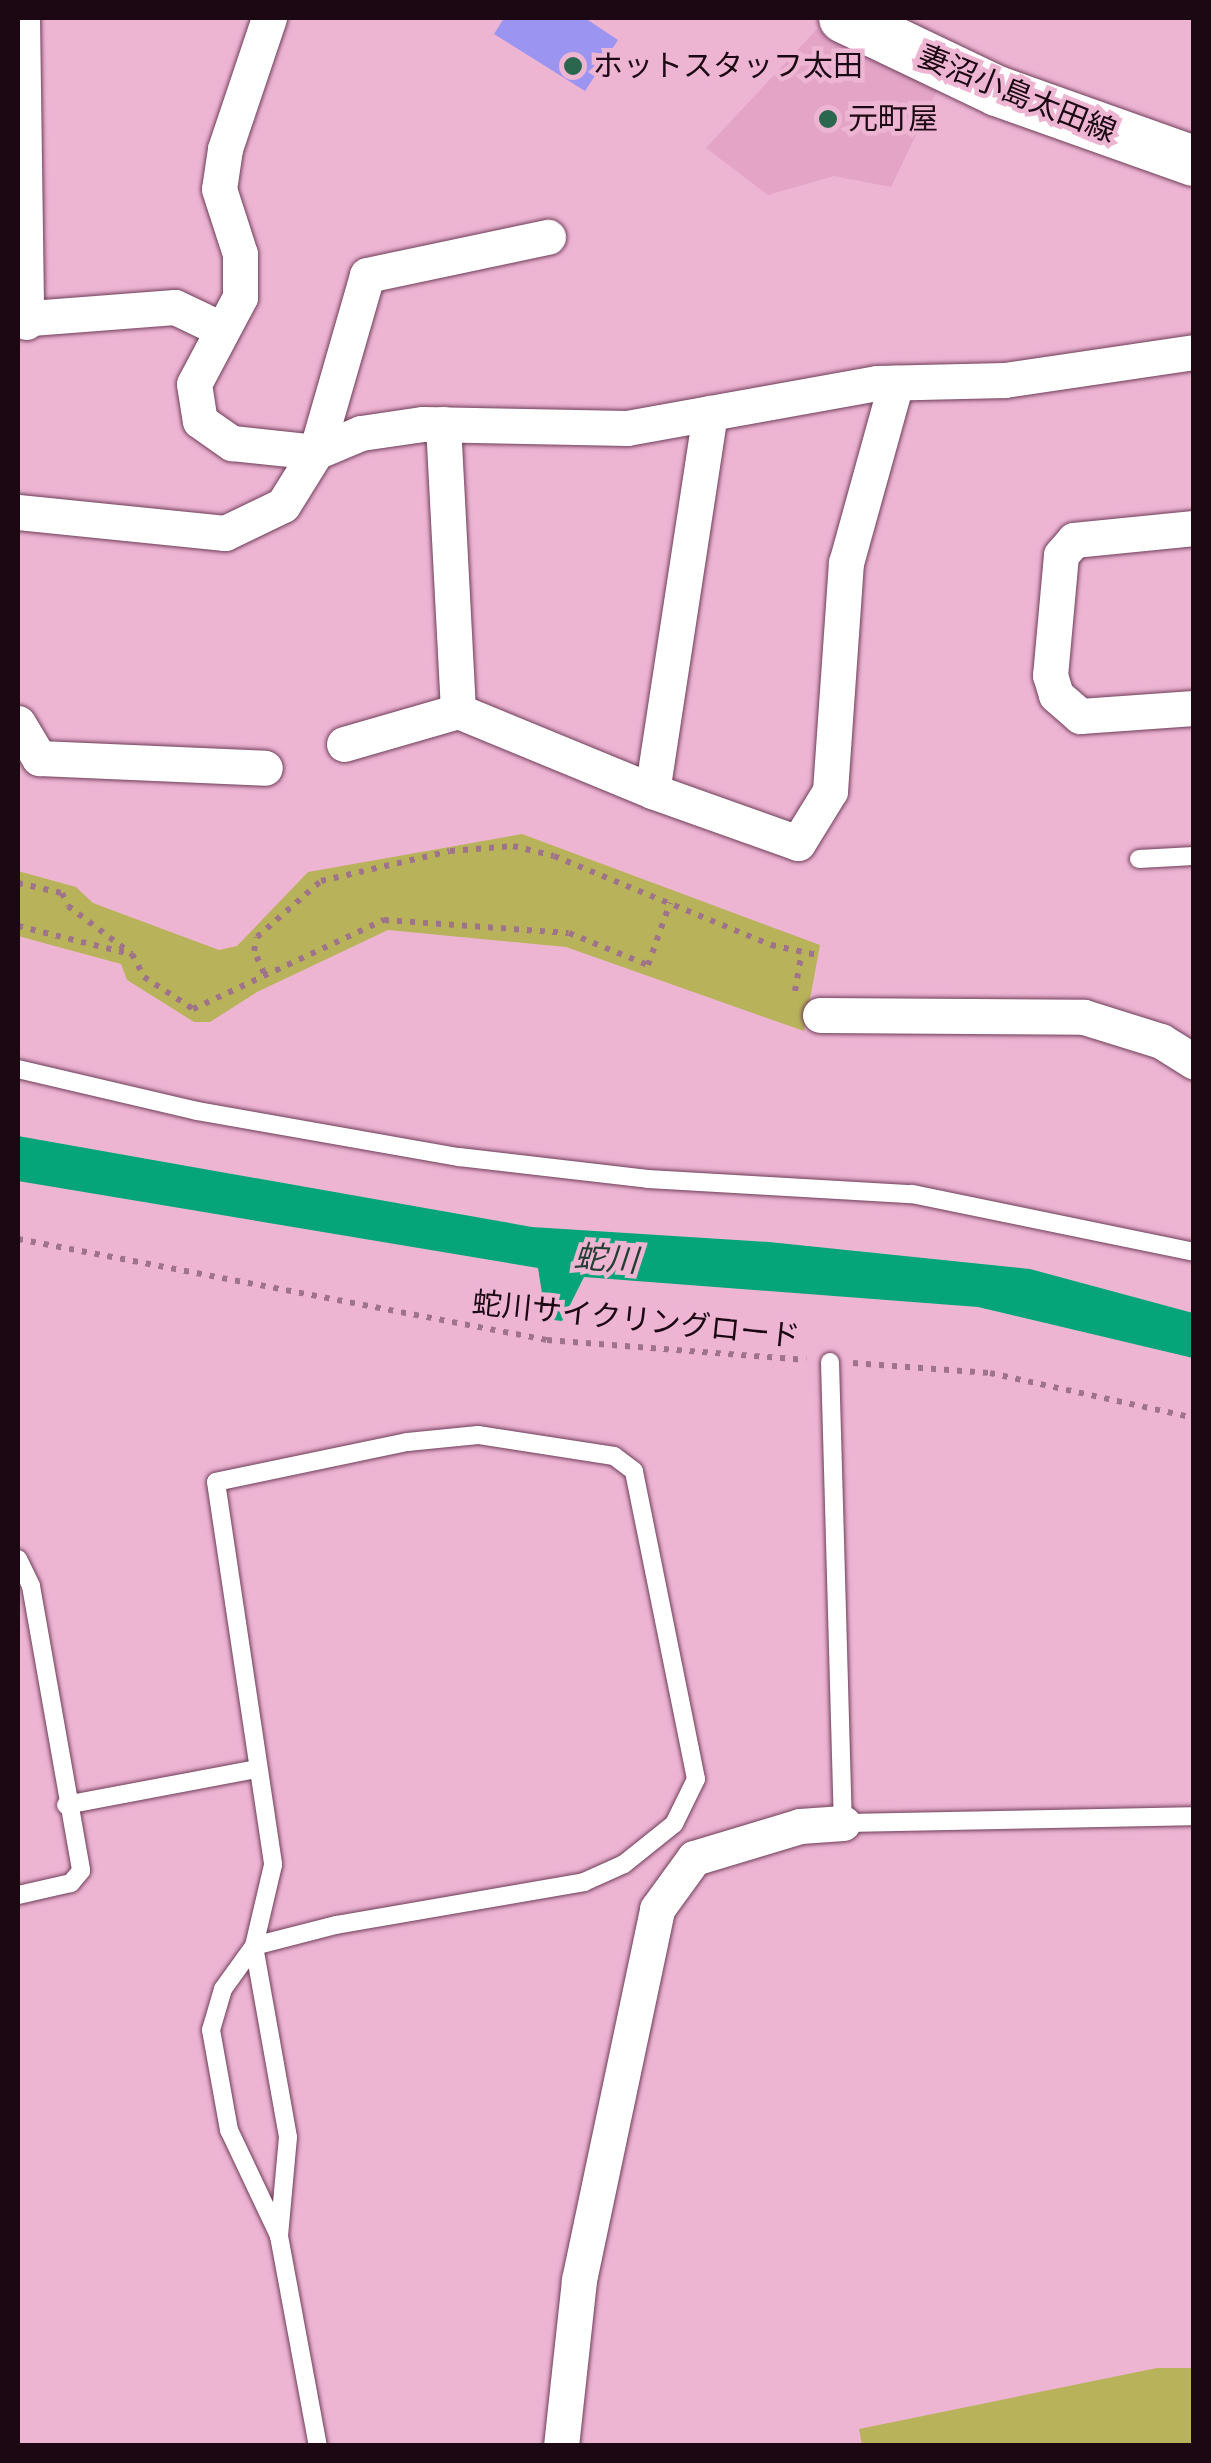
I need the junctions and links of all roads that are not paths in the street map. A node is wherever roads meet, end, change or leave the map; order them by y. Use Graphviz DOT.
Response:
graph roads {
  1 [pos="22,18"];
  2 [pos="270,18"];
  3 [pos="844,18"];
  4 [pos="1194,160"];
  5 [pos="548,236"];
  6 [pos="22,320"];
  7 [pos="219,328"];
  8 [pos="1194,352"];
  9 [pos="896,383"];
  10 [pos="710,413"];
  11 [pos="442,424"];
  12 [pos="316,452"];
  13 [pos="18,512"];
  14 [pos="1194,528"];
  15 [pos="1194,708"];
  16 [pos="458,711"];
  17 [pos="18,723"];
  18 [pos="344,744"];
  19 [pos="265,768"];
  20 [pos="652,790"];
  21 [pos="1194,856"];
  22 [pos="1139,860"];
  23 [pos="820,1015"];
  24 [pos="1194,1062"];
  25 [pos="18,1070"];
  26 [pos="1194,1252"];
  27 [pos="830,1362"];
  28 [pos="18,1559"];
  29 [pos="256,1769"];
  30 [pos="66,1805"];
  31 [pos="1194,1816"];
  32 [pos="843,1823"];
  33 [pos="18,1895"];
  34 [pos="254,1946"];
  35 [pos="280,2236"];
  36 [pos="318,2446"];
  37 [pos="561,2446"];
  1 -- 6 [label="street"];
  2 -- 7 [label="street"];
  3 -- 4 [label="main road, 妻沼小島太田線"];
  5 -- 12 [label="street"];
  6 -- 7 [label="street"];
  7 -- 12 [label="street"];
  8 -- 9 [label="street"];
  9 -- 10 [label="street"];
  9 -- 20 [label="street"];
  10 -- 11 [label="street"];
  10 -- 20 [label="street"];
  11 -- 12 [label="street"];
  11 -- 16 [label="street"];
  12 -- 13 [label="street"];
  14 -- 15 [label="street"];
  16 -- 18 [label="street"];
  16 -- 20 [label="street"];
  17 -- 19 [label="street"];
  21 -- 22 [label="lane"];
  23 -- 24 [label="street"];
  25 -- 26 [label="lane"];
  27 -- 32 [label="lane"];
  28 -- 30 [label="lane"];
  29 -- 30 [label="lane"];
  29 -- 34 [label="lane"];
  29 -- 34 [label="lane"];
  30 -- 33 [label="lane"];
  31 -- 32 [label="lane"];
  32 -- 37 [label="street"];
  34 -- 35 [label="lane"];
  34 -- 35 [label="lane"];
  35 -- 36 [label="lane"];
}
